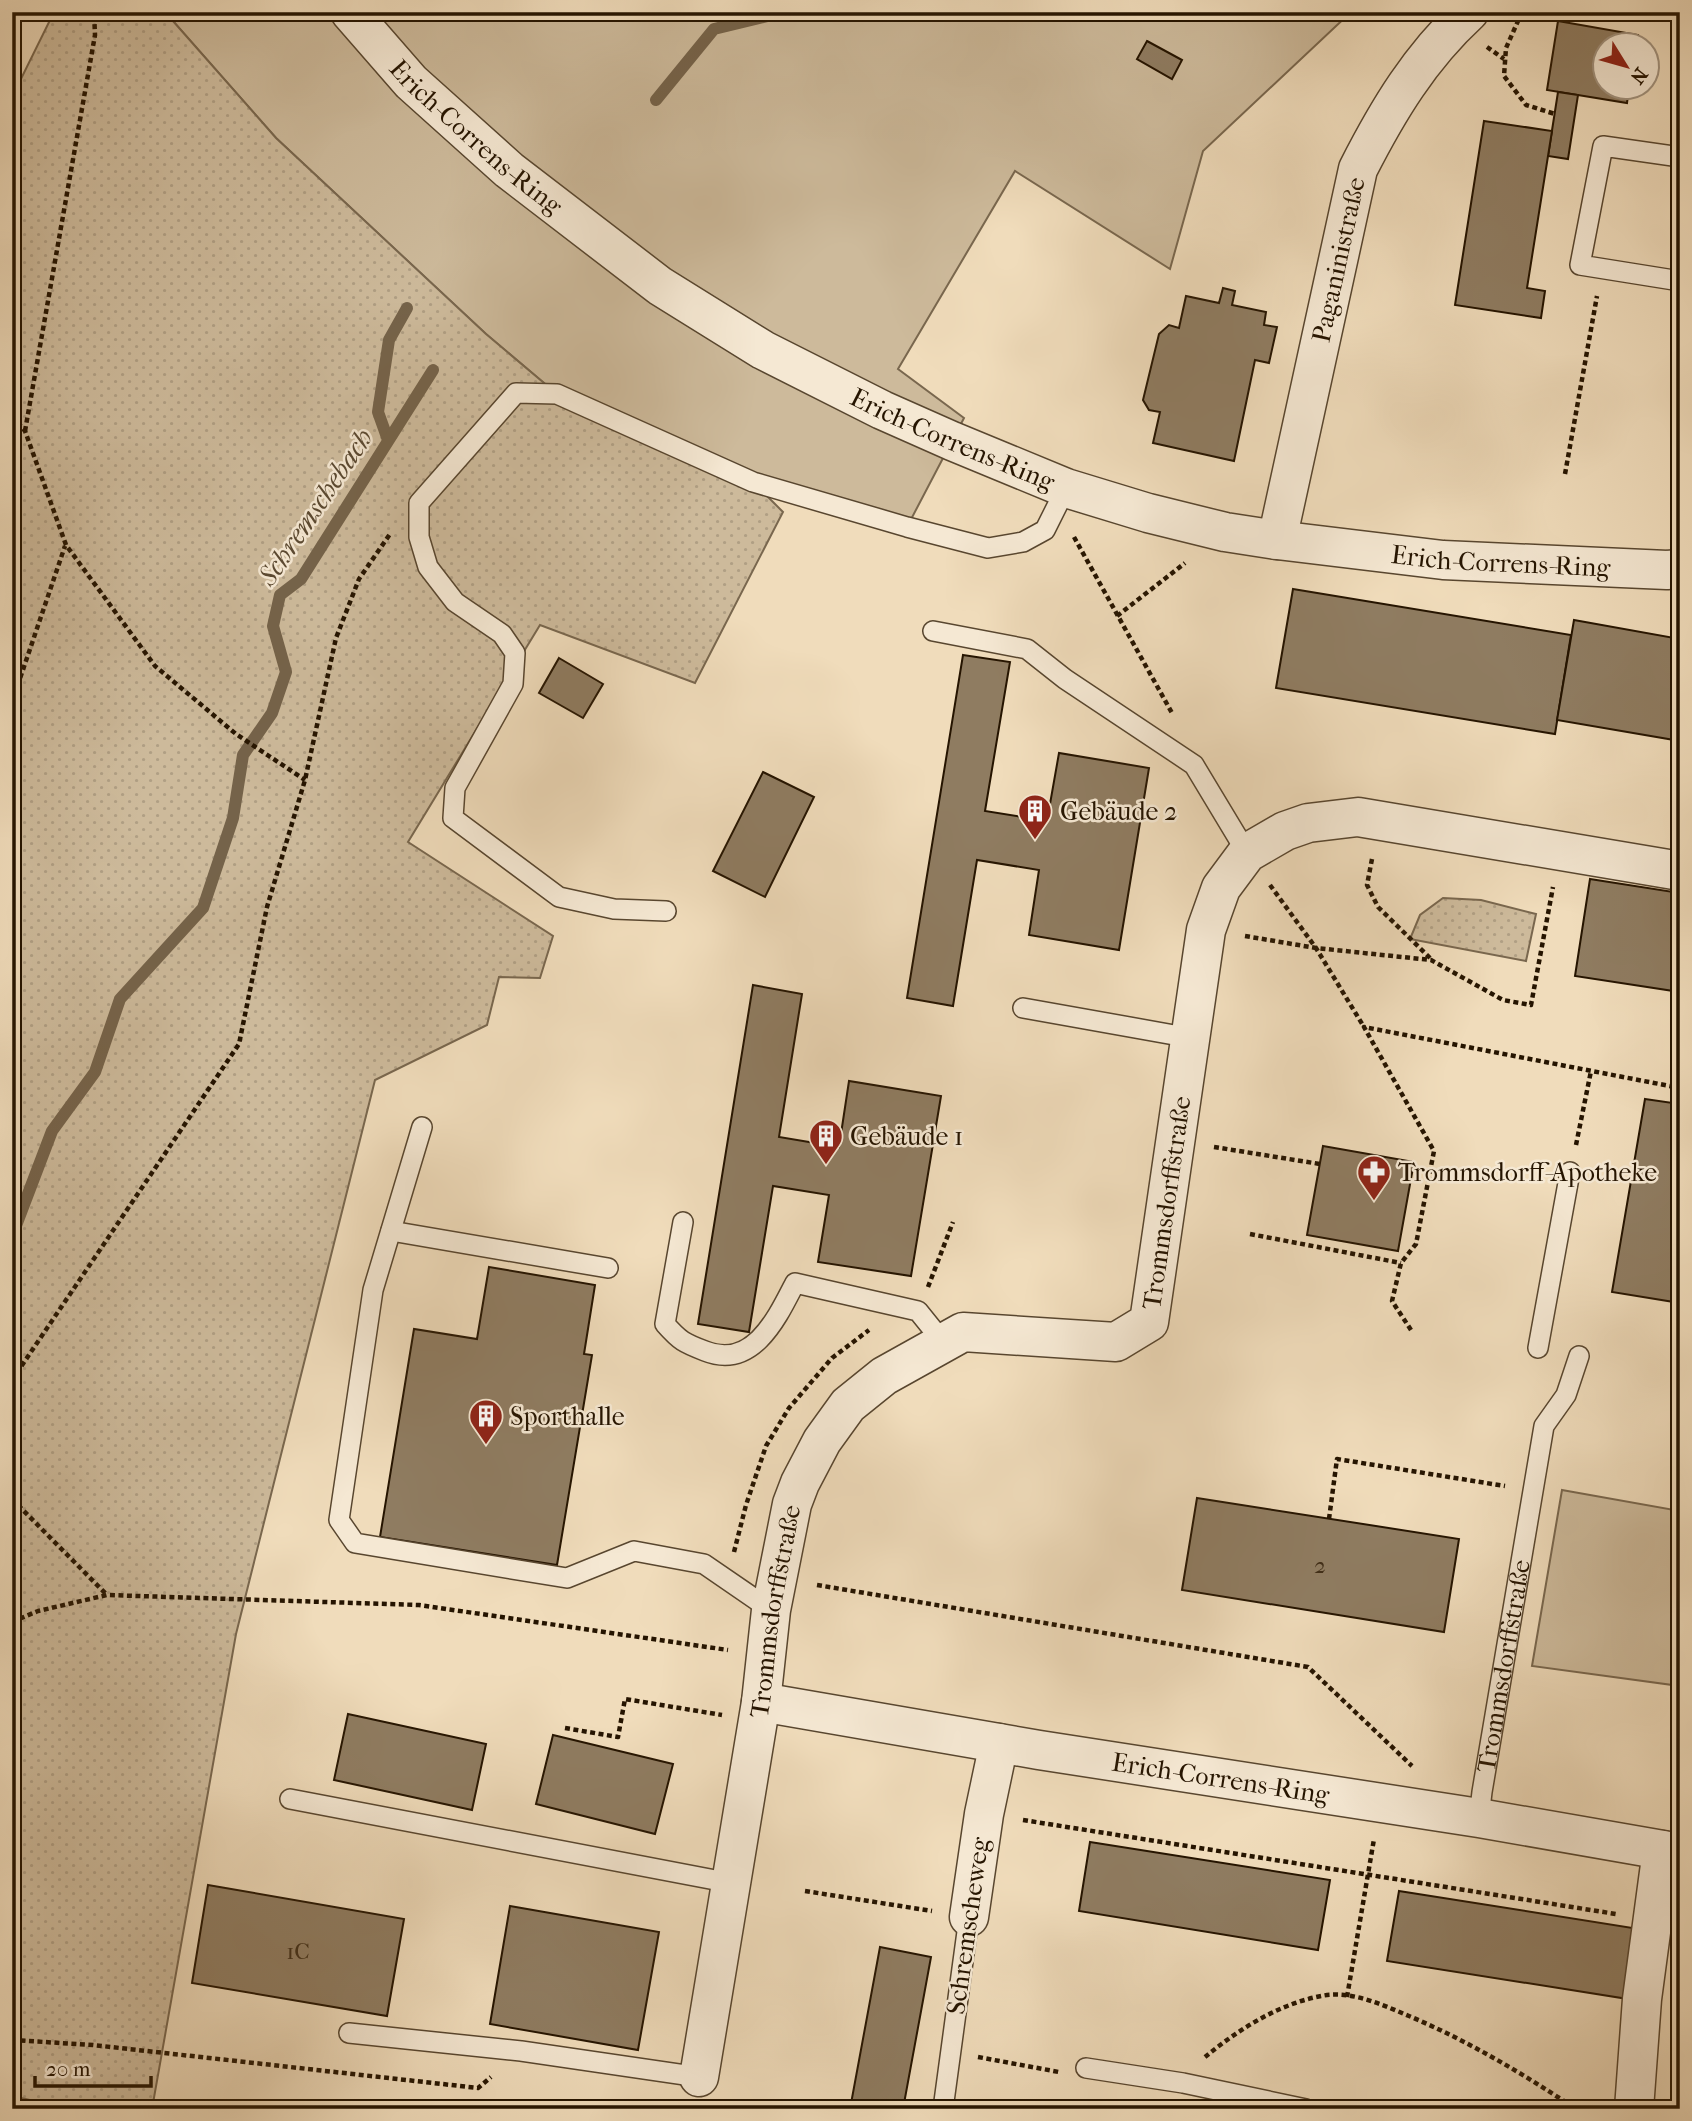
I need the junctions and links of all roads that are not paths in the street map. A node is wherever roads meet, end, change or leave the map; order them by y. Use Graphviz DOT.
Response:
graph roads {
  1 [pos="350,12"];
  2 [pos="1469,12"];
  3 [pos="1680,158"];
  4 [pos="1680,281"];
  5 [pos="1066,488"];
  6 [pos="1277,540"];
  7 [pos="1680,569"];
  8 [pos="933,631"];
  9 [pos="1247,853"];
  10 [pos="1680,871"];
  11 [pos="666,911"];
  12 [pos="1023,1008"];
  13 [pos="1191,1038"];
  14 [pos="422,1127"];
  15 [pos="1570,1172"];
  16 [pos="683,1222"];
  17 [pos="391,1231"];
  18 [pos="608,1268"];
  19 [pos="943,1342"];
  20 [pos="1538,1348"];
  21 [pos="1580,1356"];
  22 [pos="774,1594"];
  23 [pos="759,1711"];
  24 [pos="999,1743"];
  25 [pos="290,1799"];
  26 [pos="1479,1818"];
  27 [pos="1671,1851"];
  28 [pos="731,1883"];
  29 [pos="969,1917"];
  30 [pos="349,2033"];
  31 [pos="1086,2068"];
  32 [pos="699,2077"];
  33 [pos="943,2109"];
  34 [pos="1306,2109"];
  35 [pos="1634,2109"];
  1 -- 5 [label="street, Erich-Correns-Ring"];
  2 -- 6 [label="street, Paganinistraße"];
  3 -- 4 [label="lane"];
  5 -- 6 [label="street, Erich-Correns-Ring"];
  5 -- 11 [label="lane"];
  6 -- 7 [label="street, Erich-Correns-Ring"];
  8 -- 9 [label="lane"];
  9 -- 10 [label="street, Trommsdorffstraße"];
  9 -- 13 [label="street, Trommsdorffstraße"];
  12 -- 13 [label="lane"];
  13 -- 19 [label="street, Trommsdorffstraße"];
  14 -- 17 [label="lane"];
  15 -- 20 [label="lane"];
  16 -- 19 [label="lane"];
  17 -- 18 [label="lane"];
  17 -- 22 [label="lane"];
  19 -- 22 [label="street, Trommsdorffstraße"];
  21 -- 26 [label="lane, Trommsdorffstraße"];
  22 -- 23 [label="street, Trommsdorffstraße"];
  23 -- 24 [label="street, Erich-Correns-Ring"];
  23 -- 28 [label="street, Trommsdorffstraße"];
  24 -- 26 [label="street, Erich-Correns-Ring"];
  24 -- 29 [label="street, Schremscheweg"];
  25 -- 28 [label="lane"];
  26 -- 27 [label="street, Erich-Correns-Ring"];
  27 -- 35 [label="street"];
  28 -- 32 [label="street, Trommsdorffstraße"];
  29 -- 33 [label="lane, Schremscheweg"];
  30 -- 32 [label="lane"];
  31 -- 34 [label="lane"];
}
